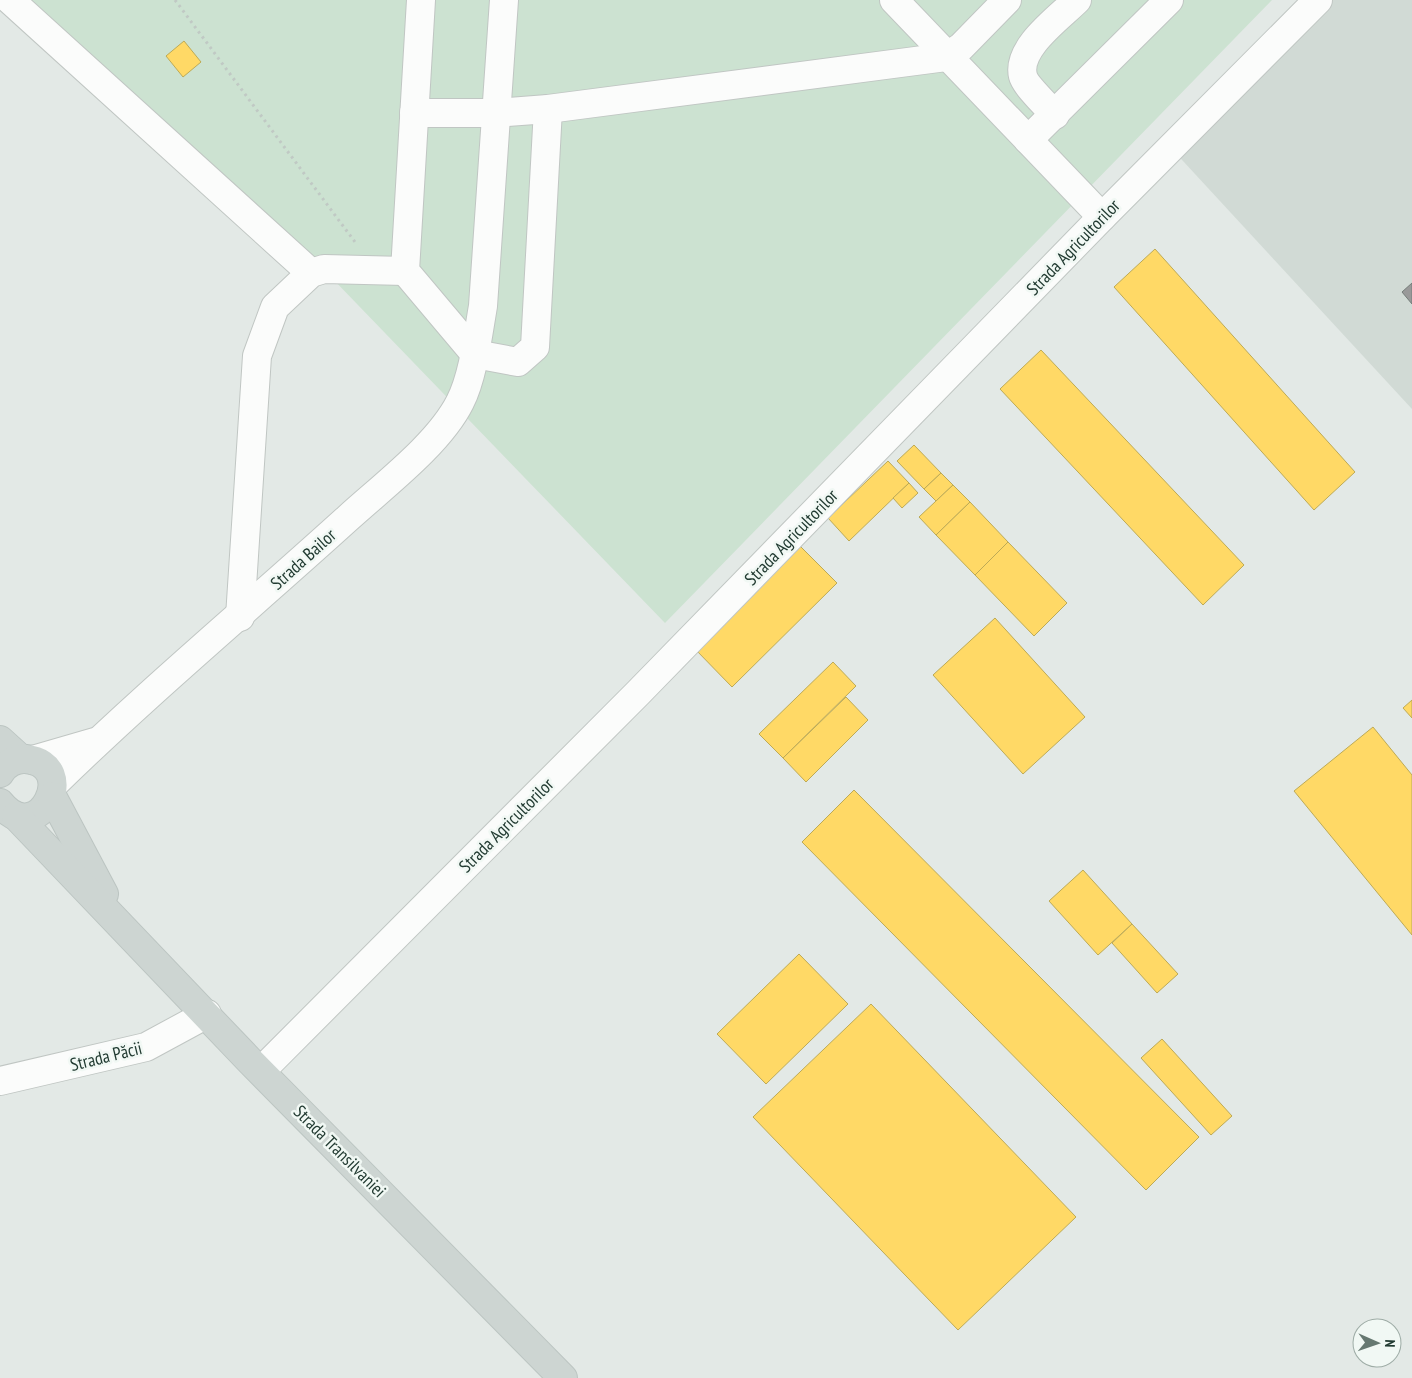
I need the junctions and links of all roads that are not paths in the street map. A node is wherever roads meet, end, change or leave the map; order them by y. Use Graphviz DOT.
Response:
graph roads {
  1 [pos="10,0"];
  2 [pos="421,0"];
  3 [pos="504,0"];
  4 [pos="894,0"];
  5 [pos="1007,0"];
  6 [pos="1077,0"];
  7 [pos="1169,0"];
  8 [pos="1318,0"];
  9 [pos="946,57"];
  10 [pos="548,110"];
  11 [pos="414,113"];
  12 [pos="496,113"];
  13 [pos="1055,115"];
  14 [pos="1028,140"];
  15 [pos="1102,217"];
  16 [pos="405,271"];
  17 [pos="311,273"];
  18 [pos="474,354"];
  19 [pos="240,617"];
  20 [pos="0,740"];
  21 [pos="98,741"];
  22 [pos="18,764"];
  23 [pos="53,790"];
  24 [pos="8,810"];
  25 [pos="119,922"];
  26 [pos="207,1014"];
  27 [pos="261,1071"];
  28 [pos="2,1083"];
  29 [pos="563,1378"];
  1 -- 17 [label="street"];
  2 -- 11 [label="street"];
  3 -- 12 [label="street, Strada Bailor"];
  4 -- 9 [label="street"];
  5 -- 9 [label="street"];
  6 -- 13 [label="street"];
  7 -- 13 [label="street"];
  8 -- 15 [label="street, Strada Agricultorilor"];
  9 -- 10 [label="street"];
  9 -- 14 [label="street"];
  10 -- 12 [label="street"];
  10 -- 18 [label="street"];
  11 -- 12 [label="street"];
  11 -- 16 [label="street"];
  12 -- 18 [label="street, Strada Bailor"];
  13 -- 14 [label="street"];
  14 -- 15 [label="street"];
  15 -- 27 [label="street, Strada Agricultorilor"];
  16 -- 17 [label="street"];
  16 -- 18 [label="street"];
  17 -- 19 [label="street"];
  18 -- 19 [label="street, Strada Bailor"];
  19 -- 21 [label="street, Strada Bailor"];
  20 -- 22 [label="main road"];
  21 -- 22 [label="street, Strada Bailor"];
  21 -- 23 [label="street, Strada Bailor"];
  22 -- 23 [label="main road, Strada Transilvaniei"];
  23 -- 24 [label="main road"];
  23 -- 25 [label="main road, Strada Transilvaniei"];
  24 -- 25 [label="main road, Strada Transilvaniei"];
  25 -- 26 [label="main road, Strada Transilvaniei"];
  26 -- 27 [label="main road, Strada Transilvaniei"];
  26 -- 28 [label="street, Strada Păcii"];
  27 -- 29 [label="main road, Strada Transilvaniei"];
}
